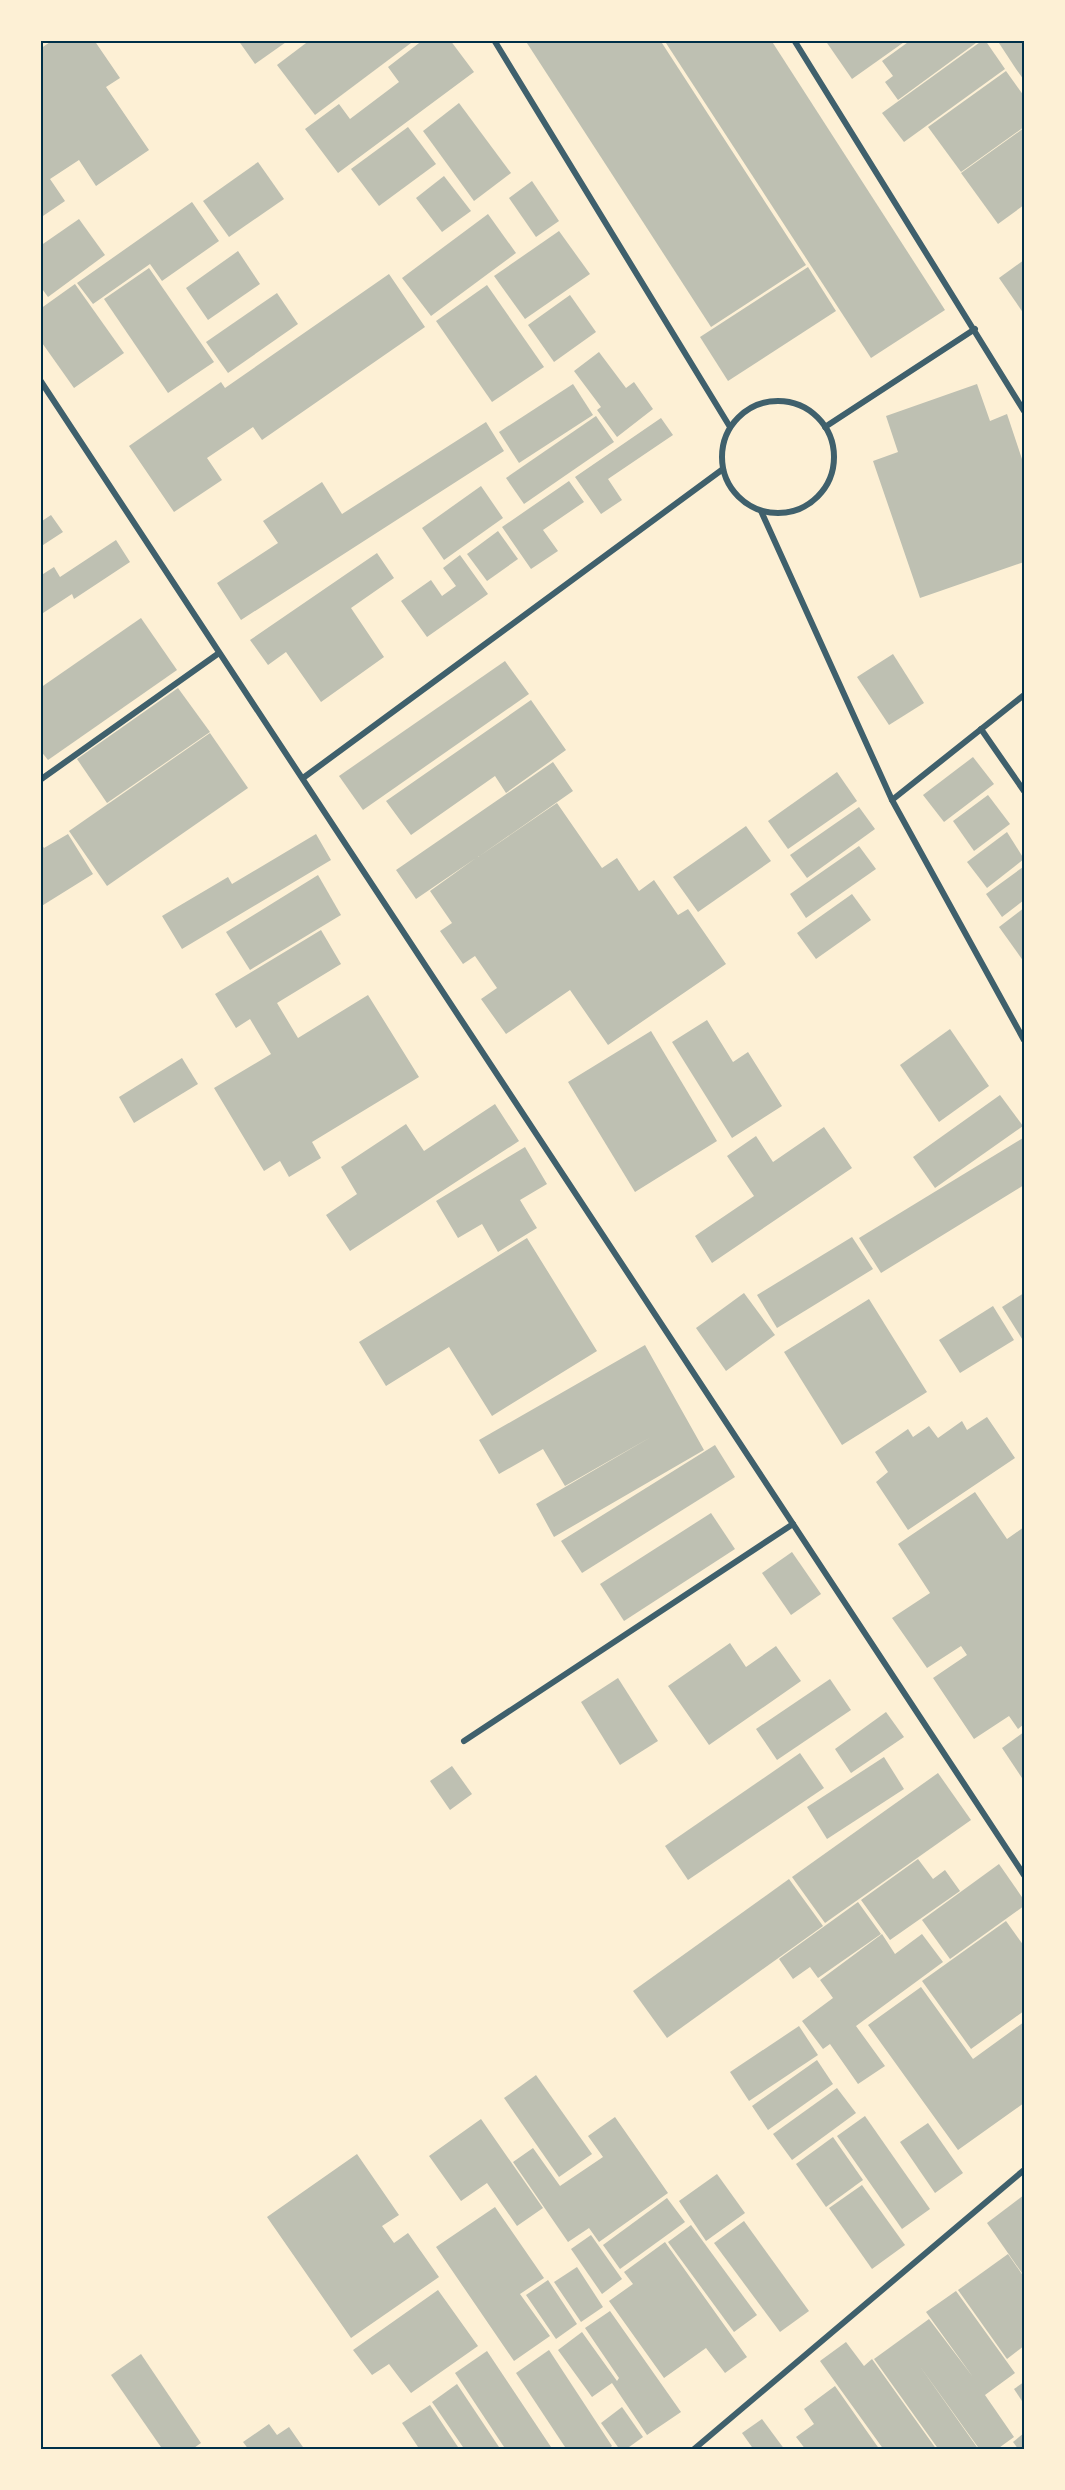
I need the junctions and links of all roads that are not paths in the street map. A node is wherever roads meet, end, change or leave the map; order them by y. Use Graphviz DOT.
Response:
graph roads {
  1 [pos="494,40"];
  2 [pos="794,40"];
  3 [pos="975,329"];
  4 [pos="40,380"];
  5 [pos="1024,411"];
  6 [pos="730,427"];
  7 [pos="825,427"];
  8 [pos="723,469"];
  9 [pos="761,511"];
  10 [pos="219,653"];
  11 [pos="1024,695"];
  12 [pos="981,729"];
  13 [pos="303,778"];
  14 [pos="40,780"];
  15 [pos="1024,791"];
  16 [pos="892,800"];
  17 [pos="1024,1040"];
  18 [pos="793,1524"];
  19 [pos="464,1741"];
  20 [pos="1024,1875"];
  21 [pos="1024,2170"];
  22 [pos="693,2450"];
  1 -- 6 [label="street"];
  2 -- 3 [label="street"];
  3 -- 5 [label="street"];
  3 -- 7 [label="street"];
  4 -- 10 [label="street"];
  6 -- 7 [label="street"];
  6 -- 8 [label="street"];
  7 -- 9 [label="street"];
  8 -- 9 [label="street"];
  8 -- 13 [label="street"];
  9 -- 16 [label="street"];
  10 -- 13 [label="street"];
  10 -- 14 [label="street"];
  11 -- 12 [label="street"];
  12 -- 15 [label="street"];
  12 -- 16 [label="street"];
  13 -- 18 [label="street"];
  16 -- 17 [label="street"];
  18 -- 19 [label="street"];
  18 -- 20 [label="street"];
  21 -- 22 [label="street"];
}
